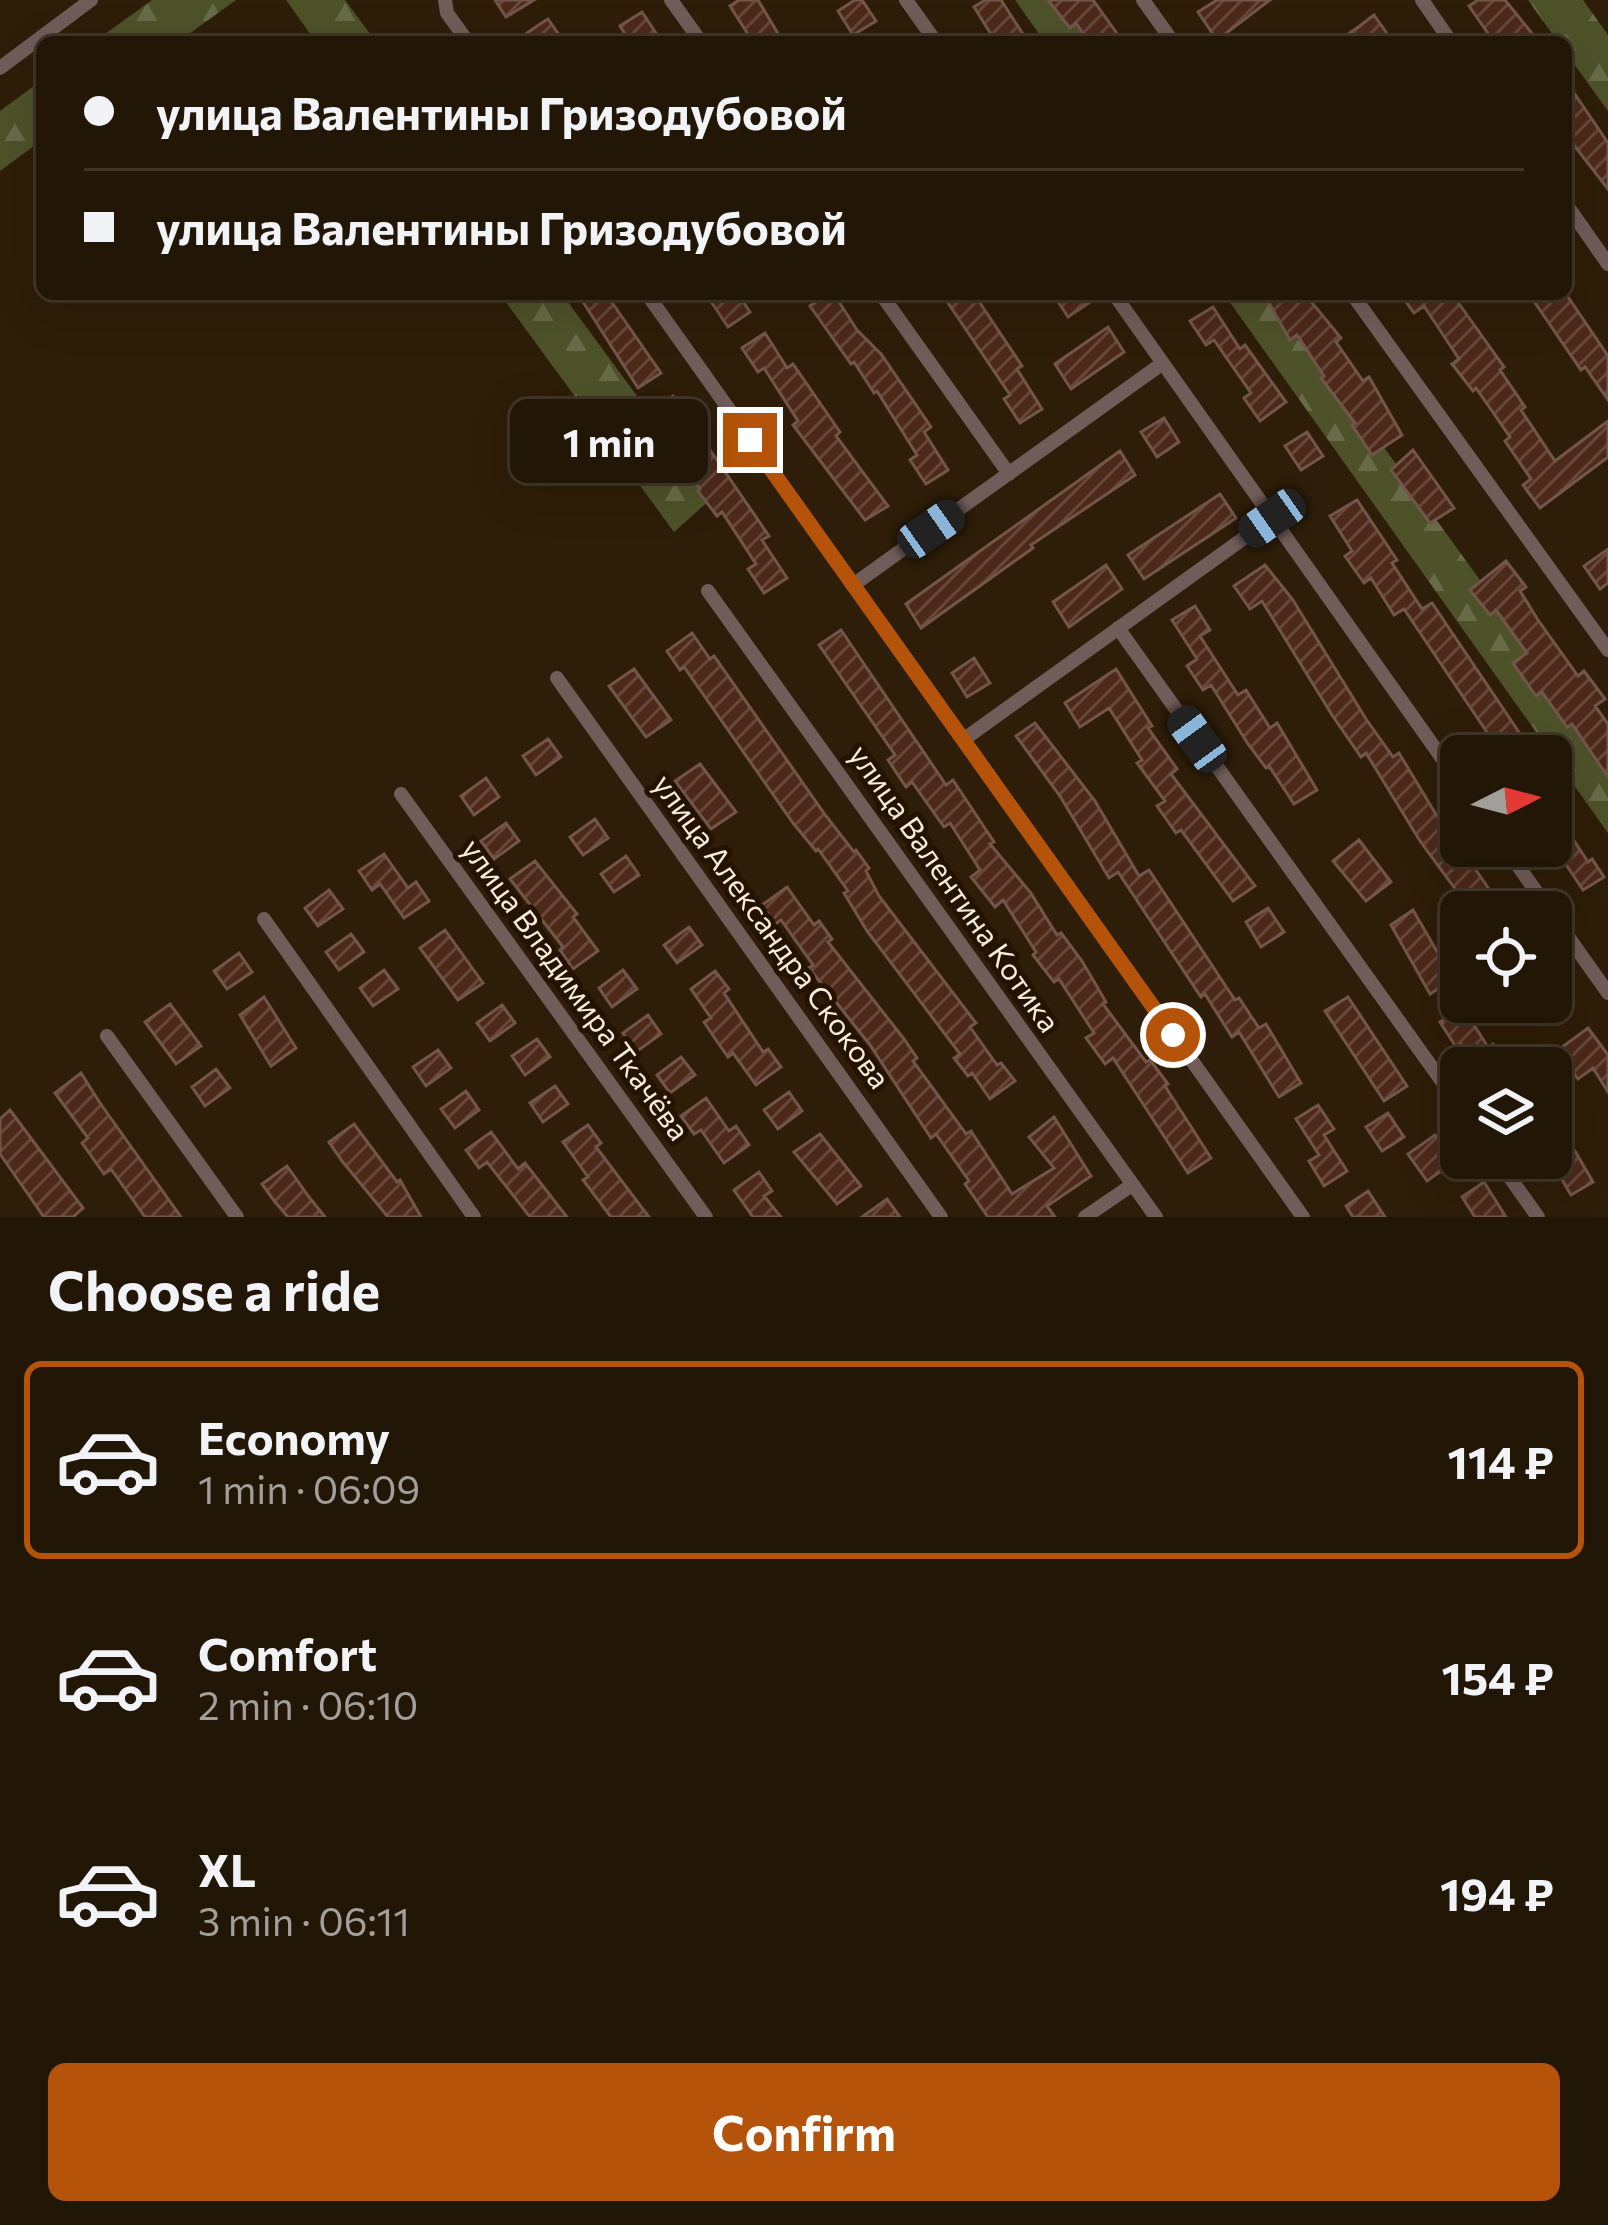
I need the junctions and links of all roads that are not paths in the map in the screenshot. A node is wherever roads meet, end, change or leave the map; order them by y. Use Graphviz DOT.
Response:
graph roads {
  1 [pos="91,0"];
  2 [pos="446,0"];
  3 [pos="671,0"];
  4 [pos="906,0"];
  5 [pos="1143,0"];
  6 [pos="1421,0"];
  7 [pos="43,36"];
  8 [pos="464,36"];
  9 [pos="697,36"];
  10 [pos="932,36"];
  11 [pos="1169,36"];
  12 [pos="1447,36"];
  13 [pos="36,41"];
  14 [pos="0,68"];
  15 [pos="1572,213"];
  16 [pos="1608,264"];
  17 [pos="651,300"];
  18 [pos="884,300"];
  19 [pos="1118,300"];
  20 [pos="1356,300"];
  21 [pos="1163,363"];
  22 [pos="1009,474"];
  23 [pos="1272,518"];
  24 [pos="854,585"];
  25 [pos="708,591"];
  26 [pos="1118,628"];
  27 [pos="1608,650"];
  28 [pos="556,678"];
  29 [pos="963,740"];
  30 [pos="1440,755"];
  31 [pos="401,794"];
  32 [pos="1519,867"];
  33 [pos="264,920"];
  34 [pos="1608,992"];
  35 [pos="106,1036"];
  36 [pos="1440,1079"];
  37 [pos="1511,1179"];
  38 [pos="1132,1185"];
  39 [pos="237,1217"];
  40 [pos="474,1217"];
  41 [pos="706,1217"];
  42 [pos="941,1217"];
  43 [pos="1085,1217"];
  44 [pos="1156,1217"];
  45 [pos="1303,1217"];
  46 [pos="1538,1217"];
  1 -- 7 [label="street"];
  2 -- 8 [label="street"];
  3 -- 9 [label="street"];
  4 -- 10 [label="street"];
  5 -- 11 [label="street"];
  6 -- 12 [label="street"];
  13 -- 14 [label="street"];
  15 -- 16 [label="street"];
  17 -- 24 [label="street"];
  18 -- 22 [label="street"];
  19 -- 21 [label="street"];
  20 -- 27 [label="street"];
  21 -- 22 [label="street"];
  21 -- 23 [label="street"];
  22 -- 24 [label="street"];
  23 -- 26 [label="street"];
  23 -- 30 [label="street"];
  24 -- 29 [label="street"];
  25 -- 38 [label="street, улица Валентина Котика"];
  26 -- 29 [label="street"];
  26 -- 36 [label="street"];
  28 -- 42 [label="street, улица Александра Скокова"];
  29 -- 45 [label="street"];
  31 -- 41 [label="street, улица Владимира Ткачёва"];
  32 -- 34 [label="street"];
  33 -- 40 [label="street"];
  35 -- 39 [label="street"];
  37 -- 46 [label="street"];
  38 -- 43 [label="street"];
  38 -- 44 [label="street, улица Валентина Котика"];
}
